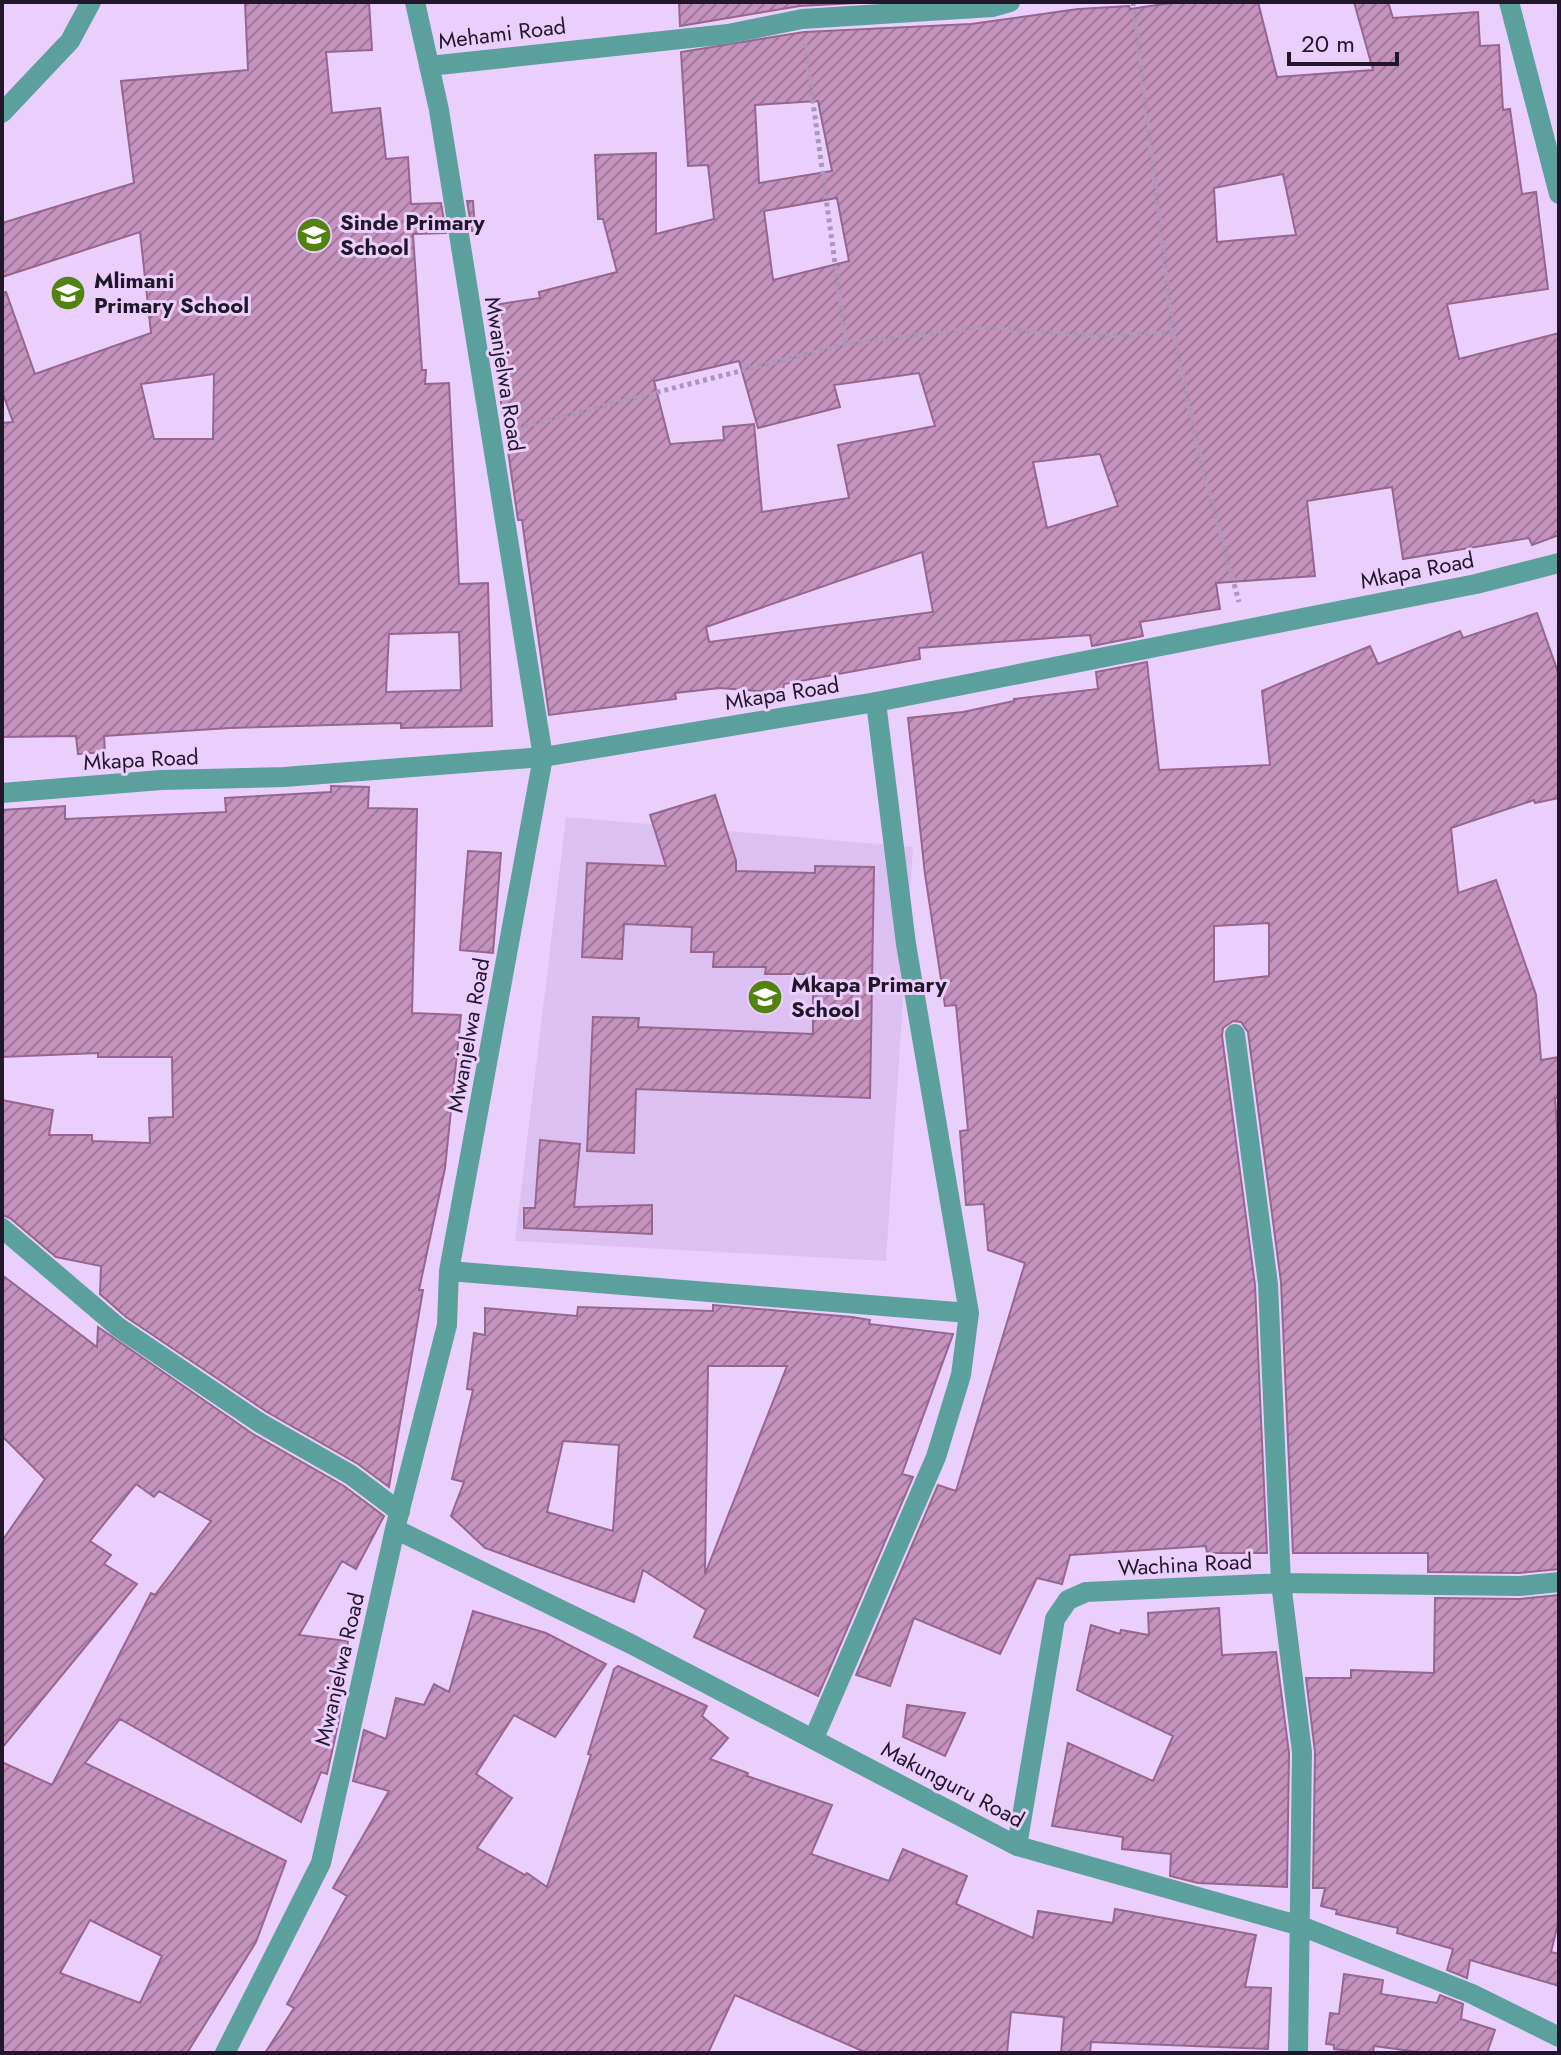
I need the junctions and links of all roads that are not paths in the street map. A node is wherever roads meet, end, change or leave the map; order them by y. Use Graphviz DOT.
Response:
graph roads {
  1 [pos="91,2"];
  2 [pos="415,2"];
  3 [pos="1010,2"];
  4 [pos="1509,2"];
  5 [pos="429,66"];
  6 [pos="2,113"];
  7 [pos="1559,194"];
  8 [pos="1559,563"];
  9 [pos="876,702"];
  10 [pos="543,757"];
  11 [pos="2,793"];
  12 [pos="1235,1034"];
  13 [pos="2,1228"];
  14 [pos="449,1271"];
  15 [pos="969,1313"];
  16 [pos="397,1520"];
  17 [pos="1559,1582"];
  18 [pos="1281,1583"];
  19 [pos="814,1738"];
  20 [pos="1017,1846"];
  21 [pos="1301,1926"];
  22 [pos="1559,2037"];
  23 [pos="225,2053"];
  24 [pos="1298,2053"];
  1 -- 6 [label="street"];
  2 -- 5 [label="street, Mwanjelwa Road"];
  3 -- 5 [label="street, Mehami Road"];
  4 -- 7 [label="street"];
  5 -- 10 [label="street, Mwanjelwa Road"];
  8 -- 9 [label="street, Mkapa Road"];
  9 -- 10 [label="street, Mkapa Road"];
  9 -- 15 [label="street"];
  10 -- 11 [label="street, Mkapa Road"];
  10 -- 14 [label="street, Mwanjelwa Road"];
  12 -- 18 [label="street"];
  13 -- 16 [label="street, Makunguru Road"];
  14 -- 15 [label="street"];
  14 -- 16 [label="street, Mwanjelwa Road"];
  15 -- 19 [label="street"];
  16 -- 19 [label="street, Makunguru Road"];
  16 -- 23 [label="street, Mwanjelwa Road"];
  17 -- 18 [label="street, Wachina Road"];
  18 -- 20 [label="street, Wachina Road"];
  18 -- 21 [label="street"];
  19 -- 20 [label="street, Makunguru Road"];
  20 -- 21 [label="street, Makunguru Road"];
  21 -- 22 [label="street, Makunguru Road"];
  21 -- 24 [label="street"];
}
